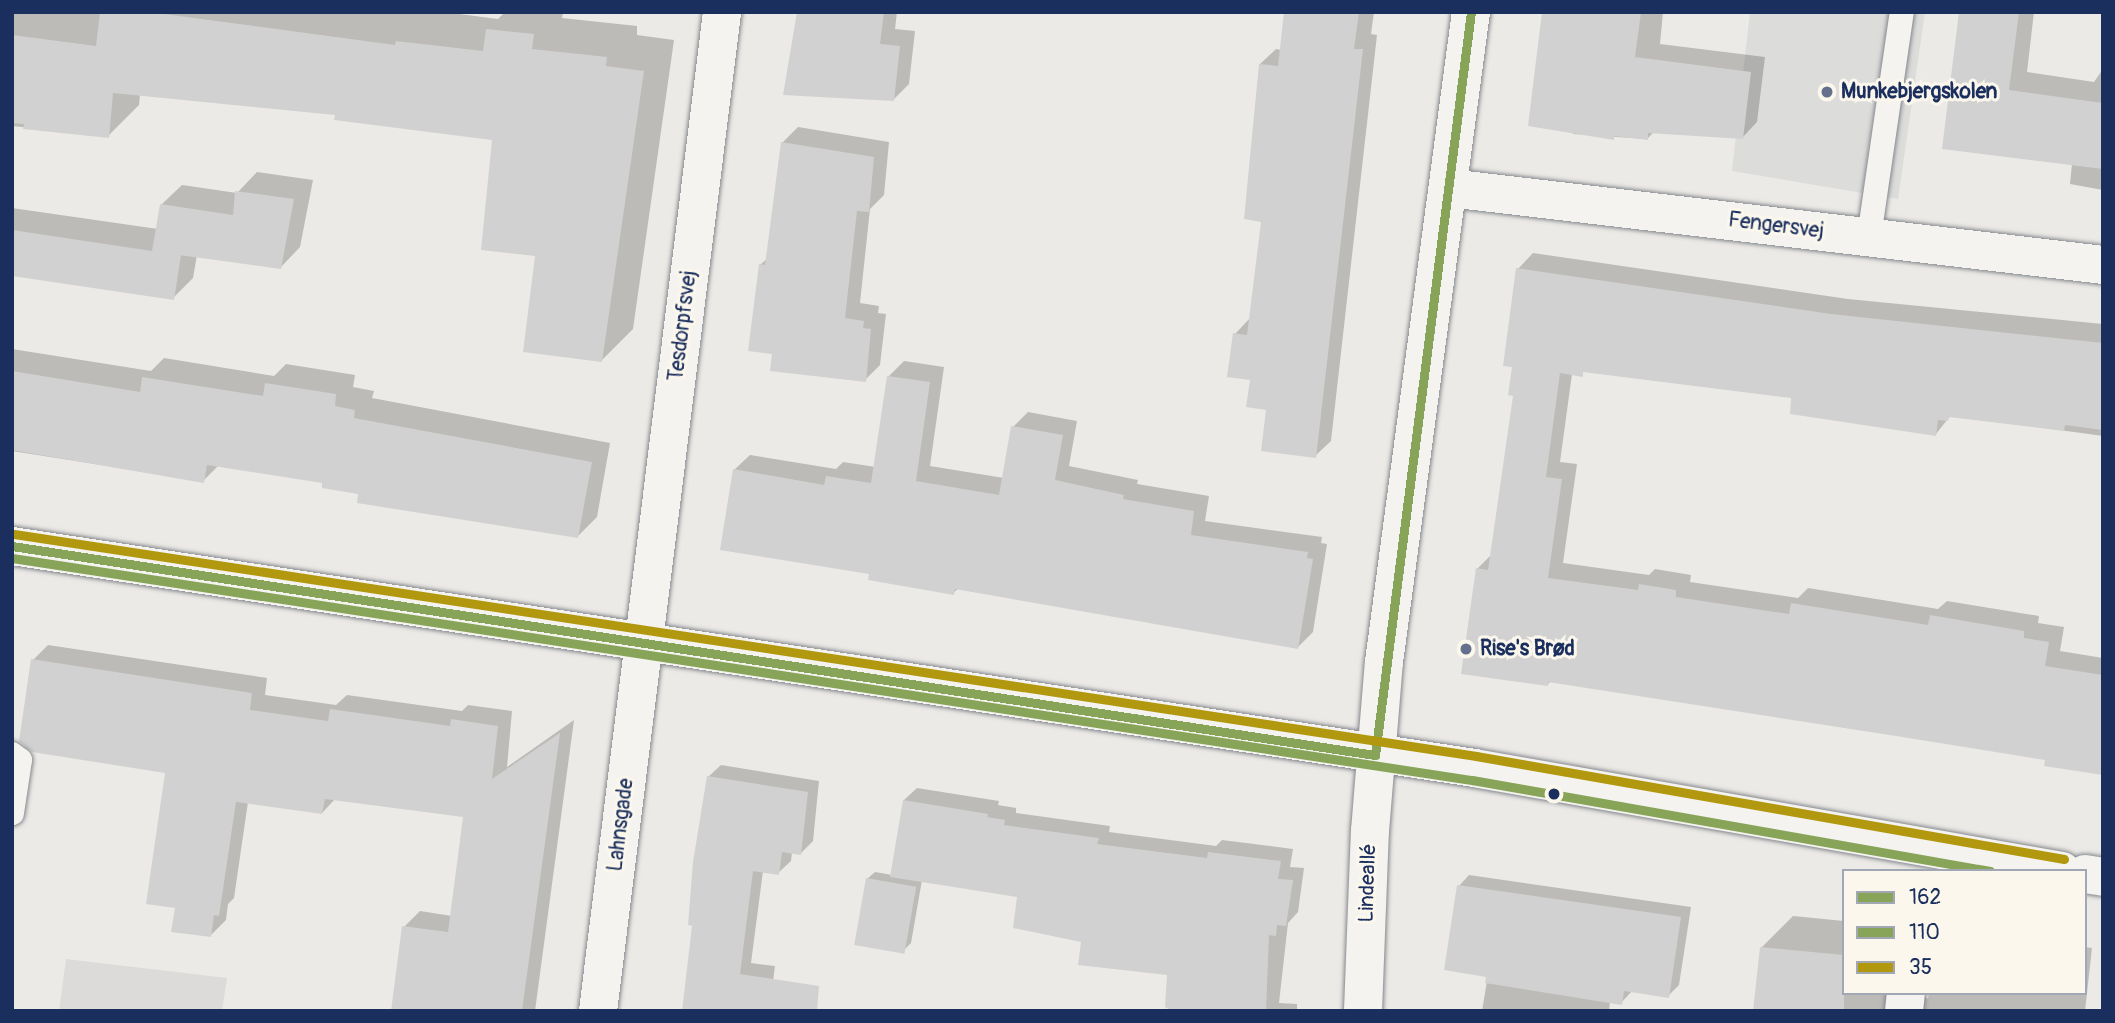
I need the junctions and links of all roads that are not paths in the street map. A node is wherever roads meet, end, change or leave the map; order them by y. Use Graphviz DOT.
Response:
graph roads {
  1 [pos="1471,12"];
  2 [pos="1902,12"];
  3 [pos="716,13"];
  4 [pos="1449,188"];
  5 [pos="1869,237"];
  6 [pos="2103,265"];
  7 [pos="12,546"];
  8 [pos="645,640"];
  9 [pos="12,754"];
  10 [pos="1375,755"];
  11 [pos="12,813"];
  12 [pos="1920,860"];
  13 [pos="2036,869"];
  14 [pos="598,1011"];
  15 [pos="1363,1011"];
  1 -- 4 [label="street, Lindeallé"];
  2 -- 5 [label="lane"];
  3 -- 8 [label="street, Tesdorpfsvej"];
  4 -- 5 [label="street, Fengersvej"];
  4 -- 10 [label="street, Lindeallé"];
  5 -- 6 [label="street, Fengersvej"];
  7 -- 8 [label="street"];
  8 -- 10 [label="street"];
  8 -- 14 [label="street, Lahnsgade"];
  9 -- 11 [label="lane"];
  10 -- 12 [label="street"];
  10 -- 15 [label="street, Lindeallé"];
  12 -- 13 [label="street"];
}
